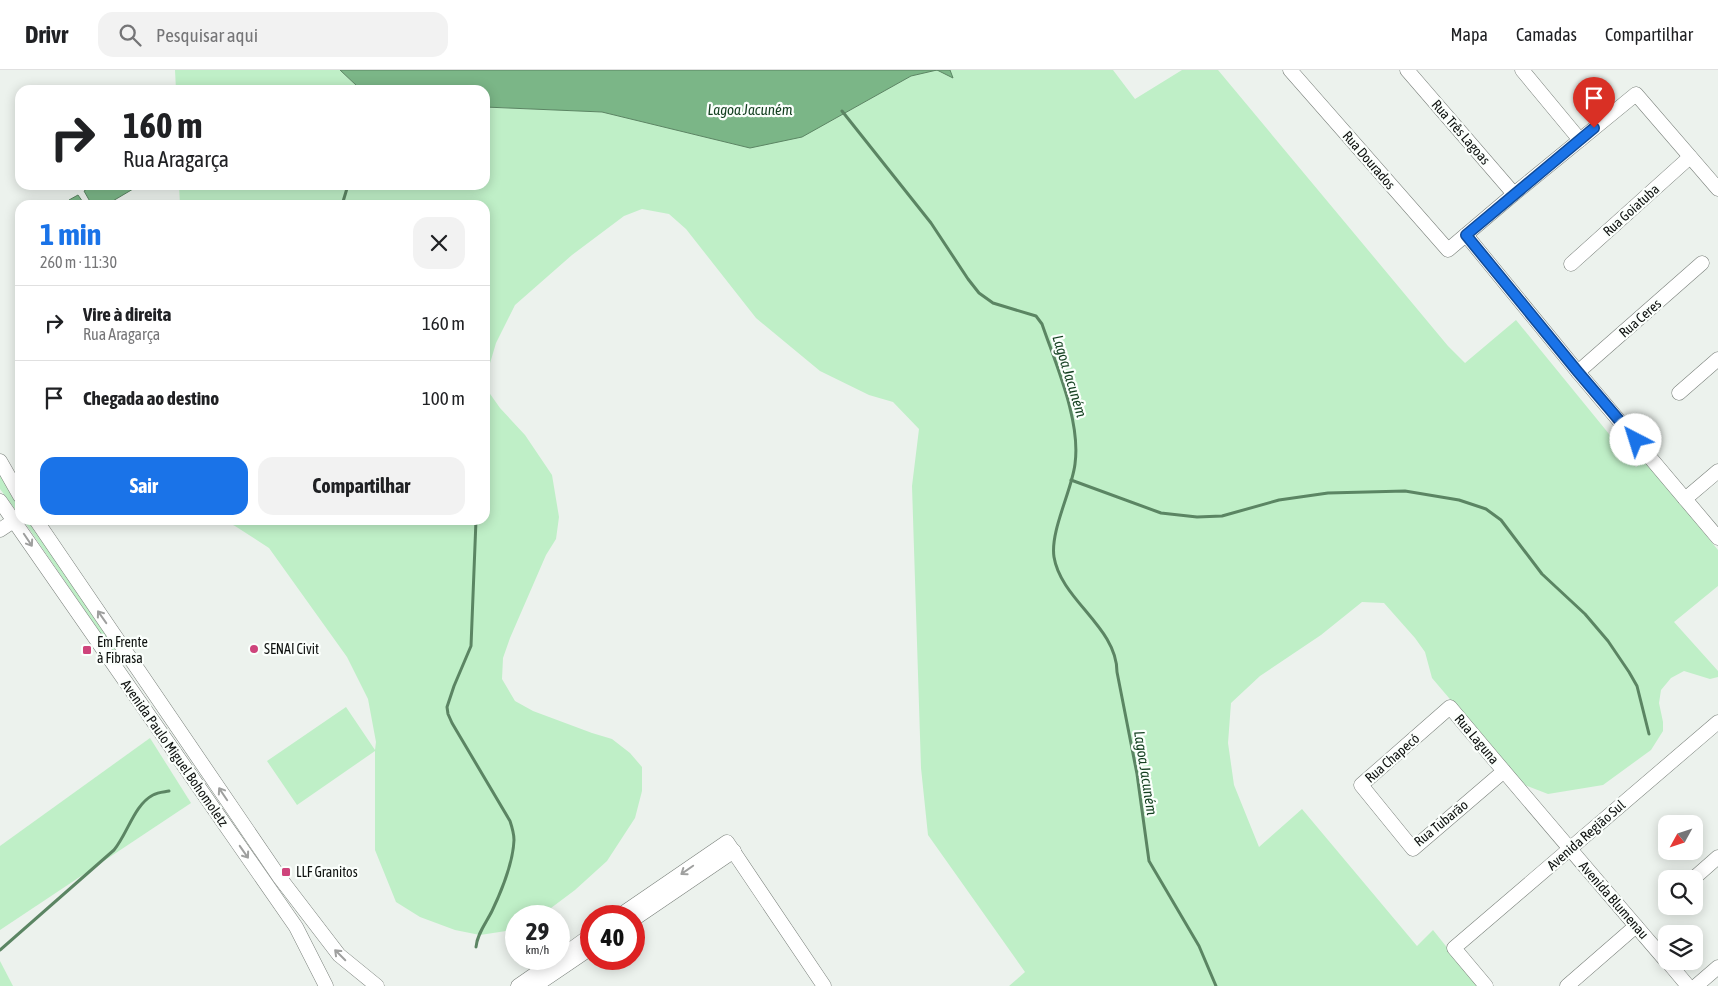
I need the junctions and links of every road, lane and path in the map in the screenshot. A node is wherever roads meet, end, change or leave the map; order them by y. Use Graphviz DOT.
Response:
graph roads {
  1 [pos="1290,70"];
  2 [pos="1522,70"];
  3 [pos="1413,72"];
  4 [pos="1580,140"];
  5 [pos="1690,157"];
  6 [pos="1718,190"];
  7 [pos="1514,194"];
  8 [pos="1466,235"];
  9 [pos="1702,263"];
  10 [pos="1571,264"];
  11 [pos="1718,359"];
  12 [pos="1578,372"];
  13 [pos="1679,393"];
  14 [pos="0,461"];
  15 [pos="1718,470"];
  16 [pos="15,487"];
  17 [pos="1685,499"];
  18 [pos="0,501"];
  19 [pos="14,520"];
  20 [pos="17,525"];
  21 [pos="39,525"];
  22 [pos="0,530"];
  23 [pos="1718,538"];
  24 [pos="1450,707"];
  25 [pos="1718,722"];
  26 [pos="1504,771"];
  27 [pos="1383,814"];
  28 [pos="730,846"];
  29 [pos="1569,849"];
  30 [pos="1718,857"];
  31 [pos="1703,870"];
  32 [pos="636,905"];
  33 [pos="645,911"];
  34 [pos="1636,926"];
  35 [pos="1658,951"];
  36 [pos="580,956"];
  37 [pos="1718,967"];
  38 [pos="541,970"];
  39 [pos="1675,970"];
  40 [pos="326,986"];
  41 [pos="377,986"];
  42 [pos="518,986"];
  43 [pos="536,986"];
  44 [pos="824,986"];
  45 [pos="1486,986"];
  46 [pos="1567,986"];
  47 [pos="1688,986"];
  48 [pos="1696,986"];
  1 -- 8 [label="street, Rua Dourados"];
  2 -- 4 [label="street"];
  3 -- 7 [label="street, Rua Três Lagoas"];
  4 -- 5 [label="street"];
  4 -- 7 [label="street"];
  5 -- 6 [label="street"];
  5 -- 10 [label="street, Rua Goiatuba"];
  7 -- 8 [label="street"];
  8 -- 12 [label="street"];
  9 -- 12 [label="street, Rua Ceres"];
  11 -- 13 [label="street"];
  12 -- 17 [label="street"];
  14 -- 16 [label="street"];
  15 -- 17 [label="street"];
  17 -- 23 [label="street"];
  18 -- 19 [label="street, Avenida Paulo Miguel Bohomoletz"];
  19 -- 22 [label="street"];
  20 -- 40 [label="street, Avenida Paulo Miguel Bohomoletz, one-way"];
  41 -- 21 [label="street, Avenida Paulo Miguel Bohomoletz, one-way"];
  24 -- 26 [label="street, Rua Laguna"];
  24 -- 27 [label="street, Rua Chapecó"];
  25 -- 29 [label="street, Avenida Região Sul"];
  26 -- 27 [label="street, Rua Tubarão"];
  26 -- 29 [label="street, Avenida Blumenau"];
  28 -- 32 [label="street, one-way"];
  28 -- 33 [label="street"];
  28 -- 44 [label="street"];
  29 -- 34 [label="street, Avenida Blumenau"];
  29 -- 45 [label="street, Avenida Região Sul"];
  30 -- 31 [label="street"];
  34 -- 35 [label="street, Avenida Blumenau"];
  34 -- 46 [label="street"];
  36 -- 43 [label="street"];
  37 -- 48 [label="street"];
  38 -- 42 [label="street"];
  39 -- 47 [label="street, Avenida Blumenau"];
}
